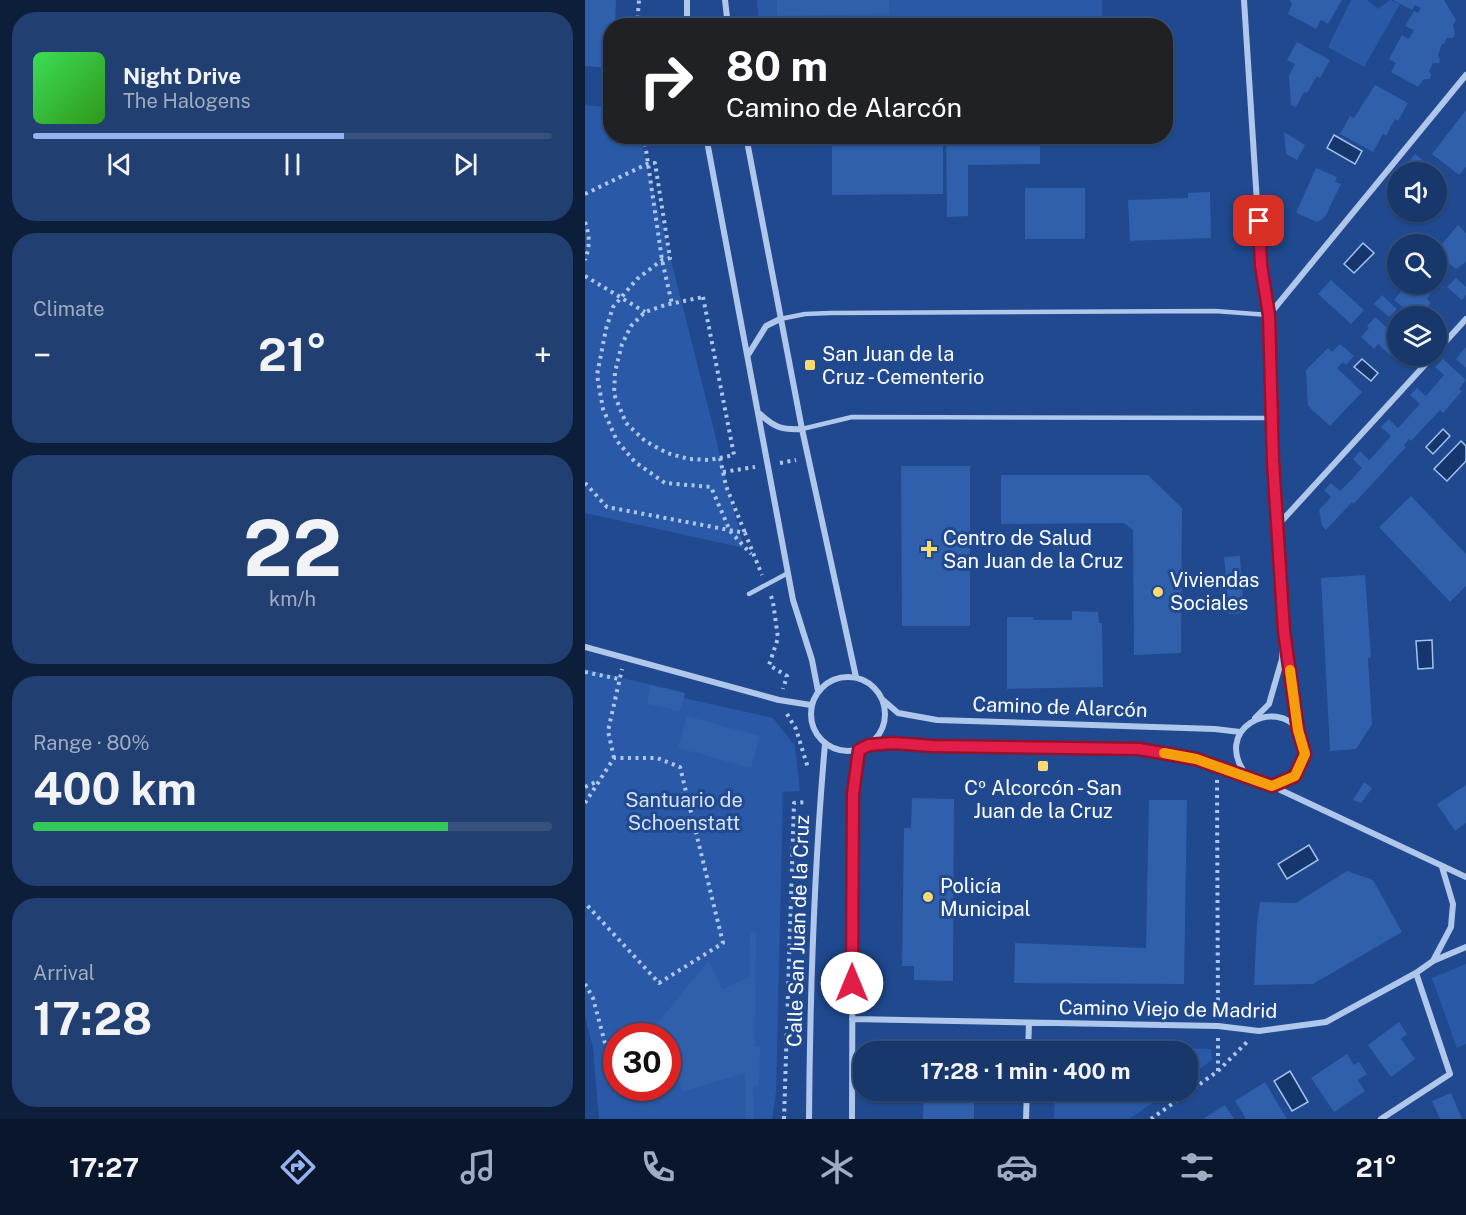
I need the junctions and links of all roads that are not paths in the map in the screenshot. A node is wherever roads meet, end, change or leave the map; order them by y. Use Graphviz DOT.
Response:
graph roads {
  1 [pos="687,0"];
  2 [pos="725,0"];
  3 [pos="1243,0"];
  4 [pos="687,18"];
  5 [pos="727,18"];
  6 [pos="1466,75"];
  7 [pos="708,144"];
  8 [pos="747,144"];
  9 [pos="1269,315"];
  10 [pos="780,319"];
  11 [pos="1466,319"];
  12 [pos="1447,340"];
  13 [pos="748,355"];
  14 [pos="1424,366"];
  15 [pos="759,413"];
  16 [pos="1271,418"];
  17 [pos="802,429"];
  18 [pos="1278,525"];
  19 [pos="788,573"];
  20 [pos="749,594"];
  21 [pos="1284,631"];
  22 [pos="585,646"];
  23 [pos="856,677"];
  24 [pos="818,691"];
  25 [pos="883,700"];
  26 [pos="811,705"];
  27 [pos="1254,719"];
  28 [pos="1298,730"];
  29 [pos="1240,732"];
  30 [pos="825,744"];
  31 [pos="869,745"];
  32 [pos="859,750"];
  33 [pos="1249,779"];
  34 [pos="1272,786"];
  35 [pos="1442,867"];
  36 [pos="1466,877"];
  37 [pos="1466,947"];
  38 [pos="1433,961"];
  39 [pos="1416,973"];
  40 [pos="852,1019"];
  41 [pos="1029,1023"];
  42 [pos="1028,1041"];
  43 [pos="1027,1101"];
  44 [pos="809,1119"];
  45 [pos="852,1119"];
  46 [pos="1026,1119"];
  47 [pos="1381,1119"];
  1 -- 4 [label="street"];
  2 -- 5 [label="street"];
  3 -- 9 [label="street"];
  6 -- 9 [label="street"];
  7 -- 13 [label="street"];
  8 -- 10 [label="street"];
  9 -- 10 [label="lane"];
  9 -- 16 [label="street"];
  10 -- 13 [label="street"];
  10 -- 17 [label="street"];
  11 -- 12 [label="street"];
  13 -- 15 [label="street"];
  14 -- 18 [label="street"];
  15 -- 17 [label="street"];
  15 -- 19 [label="street"];
  16 -- 17 [label="lane"];
  16 -- 18 [label="street"];
  17 -- 23 [label="street"];
  18 -- 21 [label="street"];
  19 -- 20 [label="lane"];
  19 -- 24 [label="street"];
  21 -- 27 [label="street"];
  21 -- 28 [label="street"];
  22 -- 26 [label="street"];
  23 -- 24 [label="street"];
  23 -- 25 [label="street"];
  24 -- 26 [label="street"];
  25 -- 29 [label="street, Camino de Alarcón"];
  25 -- 31 [label="street"];
  26 -- 30 [label="street"];
  27 -- 28 [label="street"];
  27 -- 29 [label="street"];
  28 -- 34 [label="street"];
  29 -- 33 [label="street"];
  30 -- 32 [label="street"];
  30 -- 44 [label="street, Calle San Juan de la Cruz"];
  31 -- 32 [label="street"];
  31 -- 33 [label="street, Camino de Alarcón"];
  32 -- 40 [label="street"];
  33 -- 34 [label="street"];
  34 -- 35 [label="street"];
  35 -- 36 [label="street"];
  35 -- 38 [label="street"];
  37 -- 38 [label="street, Camino Viejo de Madrid"];
  38 -- 39 [label="street, Camino Viejo de Madrid"];
  39 -- 41 [label="street, Camino Viejo de Madrid"];
  39 -- 47 [label="street"];
  40 -- 41 [label="street, Camino Viejo de Madrid"];
  40 -- 45 [label="street"];
  41 -- 42 [label="street, Camino Viejo de Madrid"];
  43 -- 46 [label="street"];
}
